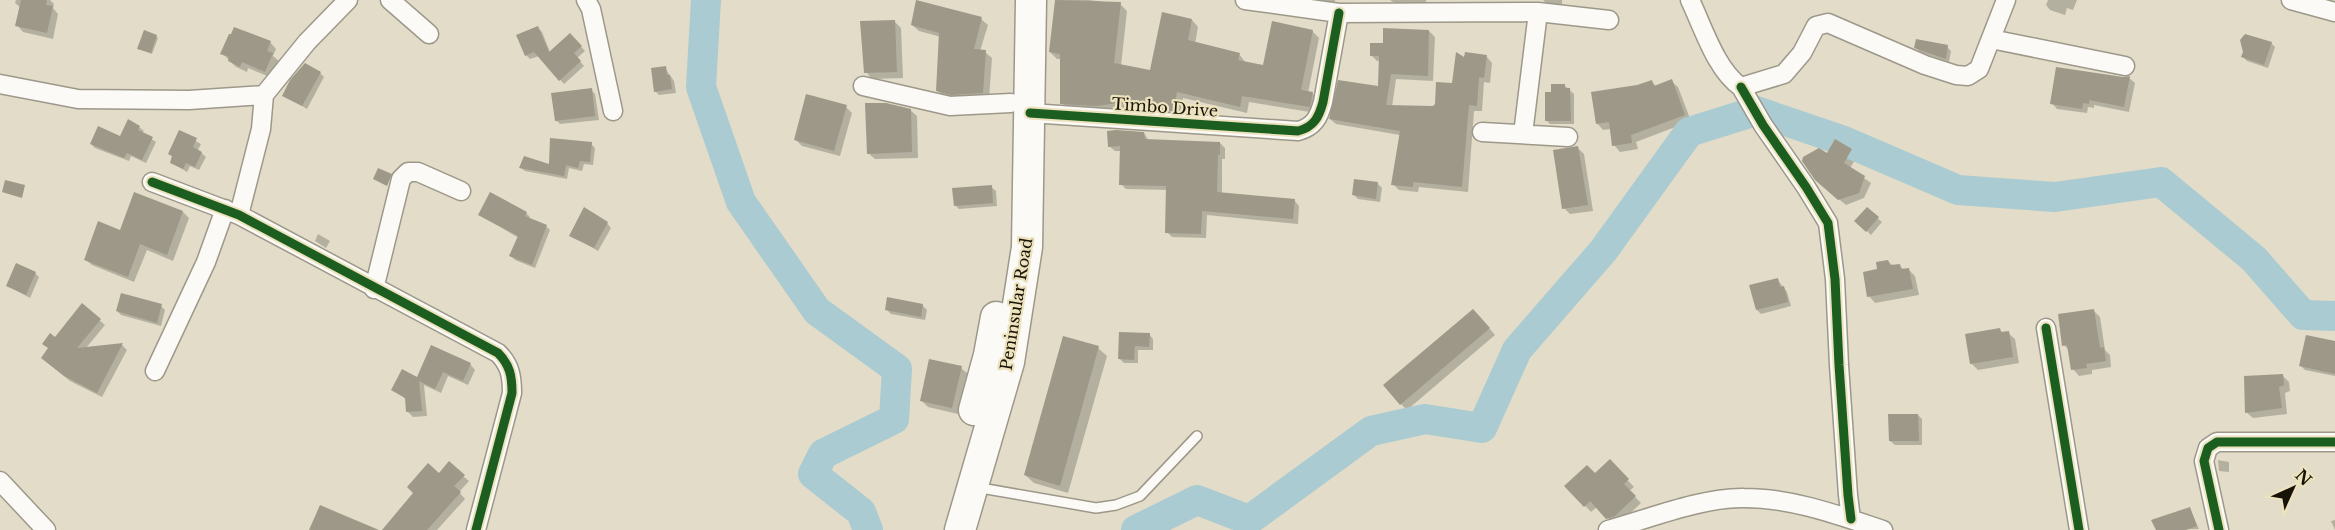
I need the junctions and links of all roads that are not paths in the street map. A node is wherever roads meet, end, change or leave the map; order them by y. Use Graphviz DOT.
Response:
graph roads {
  1 [pos="348,0"];
  2 [pos="390,0"];
  3 [pos="1011,0"];
  4 [pos="1031,0"];
  5 [pos="1245,0"];
  6 [pos="1690,0"];
  7 [pos="2006,0"];
  8 [pos="2291,0"];
  9 [pos="593,3"];
  10 [pos="1538,12"];
  11 [pos="2335,12"];
  12 [pos="1339,13"];
  13 [pos="1609,20"];
  14 [pos="429,34"];
  15 [pos="1991,39"];
  16 [pos="2125,66"];
  17 [pos="0,84"];
  18 [pos="863,86"];
  19 [pos="1744,94"];
  20 [pos="264,95"];
  21 [pos="1020,108"];
  22 [pos="613,111"];
  23 [pos="1482,132"];
  24 [pos="1523,134"];
  25 [pos="1568,137"];
  26 [pos="152,182"];
  27 [pos="461,191"];
  28 [pos="232,212"];
  29 [pos="374,289"];
  30 [pos="2046,328"];
  31 [pos="155,371"];
  32 [pos="1197,435"];
  33 [pos="2335,442"];
  34 [pos="0,481"];
  35 [pos="973,487"];
  36 [pos="1851,519"];
  37 [pos="46,530"];
  38 [pos="476,530"];
  39 [pos="941,530"];
  40 [pos="960,530"];
  41 [pos="1608,530"];
  42 [pos="1883,530"];
  43 [pos="2079,530"];
  44 [pos="2219,530"];
  1 -- 20 [label="street"];
  2 -- 14 [label="street"];
  3 -- 21 [label="main road, Peninsular Road"];
  4 -- 21 [label="main road, Peninsular Road"];
  5 -- 12 [label="street"];
  6 -- 19 [label="street"];
  7 -- 15 [label="street"];
  8 -- 11 [label="street"];
  9 -- 22 [label="street"];
  10 -- 12 [label="street"];
  10 -- 13 [label="street"];
  10 -- 24 [label="street"];
  12 -- 21 [label="street, Timbo Drive"];
  15 -- 16 [label="street"];
  15 -- 19 [label="street"];
  17 -- 20 [label="street"];
  18 -- 21 [label="street, Timbo Drive"];
  19 -- 36 [label="street"];
  20 -- 28 [label="street"];
  21 -- 35 [label="main road, Peninsular Road"];
  21 -- 39 [label="main road, Peninsular Road"];
  23 -- 24 [label="street"];
  24 -- 25 [label="street"];
  26 -- 28 [label="street"];
  27 -- 29 [label="street"];
  28 -- 29 [label="street"];
  28 -- 31 [label="street"];
  29 -- 38 [label="street"];
  30 -- 43 [label="street"];
  32 -- 35 [label="lane"];
  33 -- 44 [label="street"];
  34 -- 37 [label="street"];
  35 -- 40 [label="main road, Peninsular Road"];
  36 -- 41 [label="street"];
  36 -- 42 [label="street"];
}
